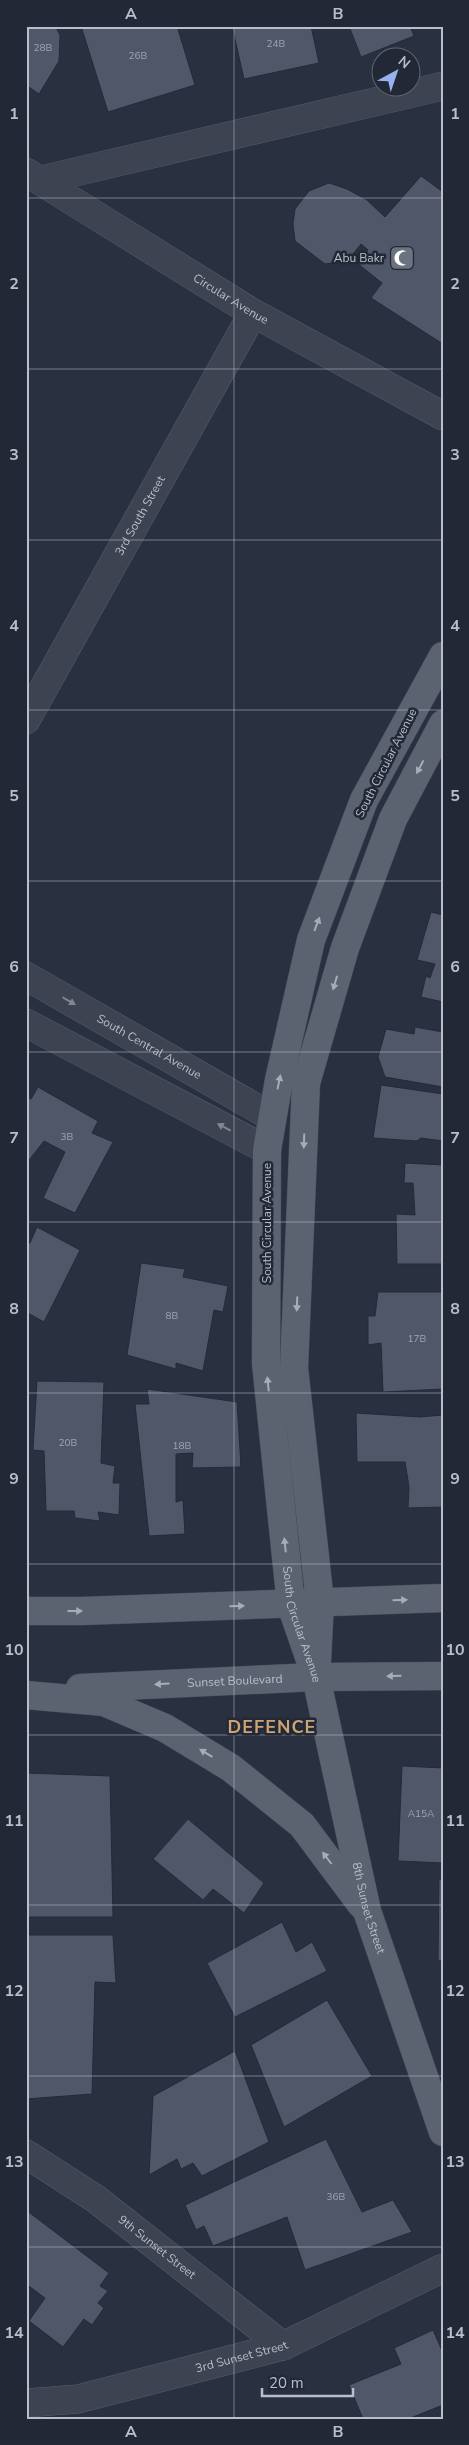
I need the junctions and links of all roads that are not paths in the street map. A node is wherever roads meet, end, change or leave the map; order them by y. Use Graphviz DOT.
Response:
graph roads {
  1 [pos="443,86"];
  2 [pos="34,176"];
  3 [pos="253,313"];
  4 [pos="443,416"];
  5 [pos="443,656"];
  6 [pos="26,720"];
  7 [pos="443,724"];
  8 [pos="26,976"];
  9 [pos="26,1023"];
  10 [pos="272,1117"];
  11 [pos="268,1150"];
  12 [pos="443,1598"];
  13 [pos="320,1602"];
  14 [pos="292,1605"];
  15 [pos="26,1611"];
  16 [pos="443,1676"];
  17 [pos="316,1677"];
  18 [pos="26,1691"];
  19 [pos="26,1695"];
  20 [pos="366,1912"];
  21 [pos="443,2132"];
  22 [pos="26,2154"];
  23 [pos="443,2268"];
  24 [pos="284,2346"];
  25 [pos="26,2403"];
  1 -- 2 [label="street"];
  2 -- 3 [label="street, Circular Avenue"];
  3 -- 4 [label="street, Circular Avenue"];
  3 -- 6 [label="street, 3rd South Street"];
  10 -- 5 [label="main road, South Circular Avenue, one-way"];
  7 -- 13 [label="main road, South Circular Avenue, one-way"];
  8 -- 10 [label="street, South Central Avenue, one-way"];
  11 -- 9 [label="street, one-way"];
  10 -- 11 [label="main road, South Circular Avenue"];
  14 -- 11 [label="main road, South Circular Avenue, one-way"];
  13 -- 12 [label="main road, one-way"];
  13 -- 14 [label="main road"];
  13 -- 17 [label="main road, South Circular Avenue"];
  15 -- 14 [label="main road, one-way"];
  14 -- 17 [label="main road, South Circular Avenue"];
  16 -- 17 [label="main road, Sunset Boulevard, one-way"];
  17 -- 18 [label="main road, Sunset Boulevard, one-way"];
  17 -- 20 [label="main road, 8th Sunset Street"];
  20 -- 19 [label="main road, one-way"];
  20 -- 21 [label="main road, 8th Sunset Street"];
  22 -- 24 [label="street, 9th Sunset Street"];
  23 -- 24 [label="street, 3rd Sunset Street"];
  24 -- 25 [label="street, 3rd Sunset Street"];
}
